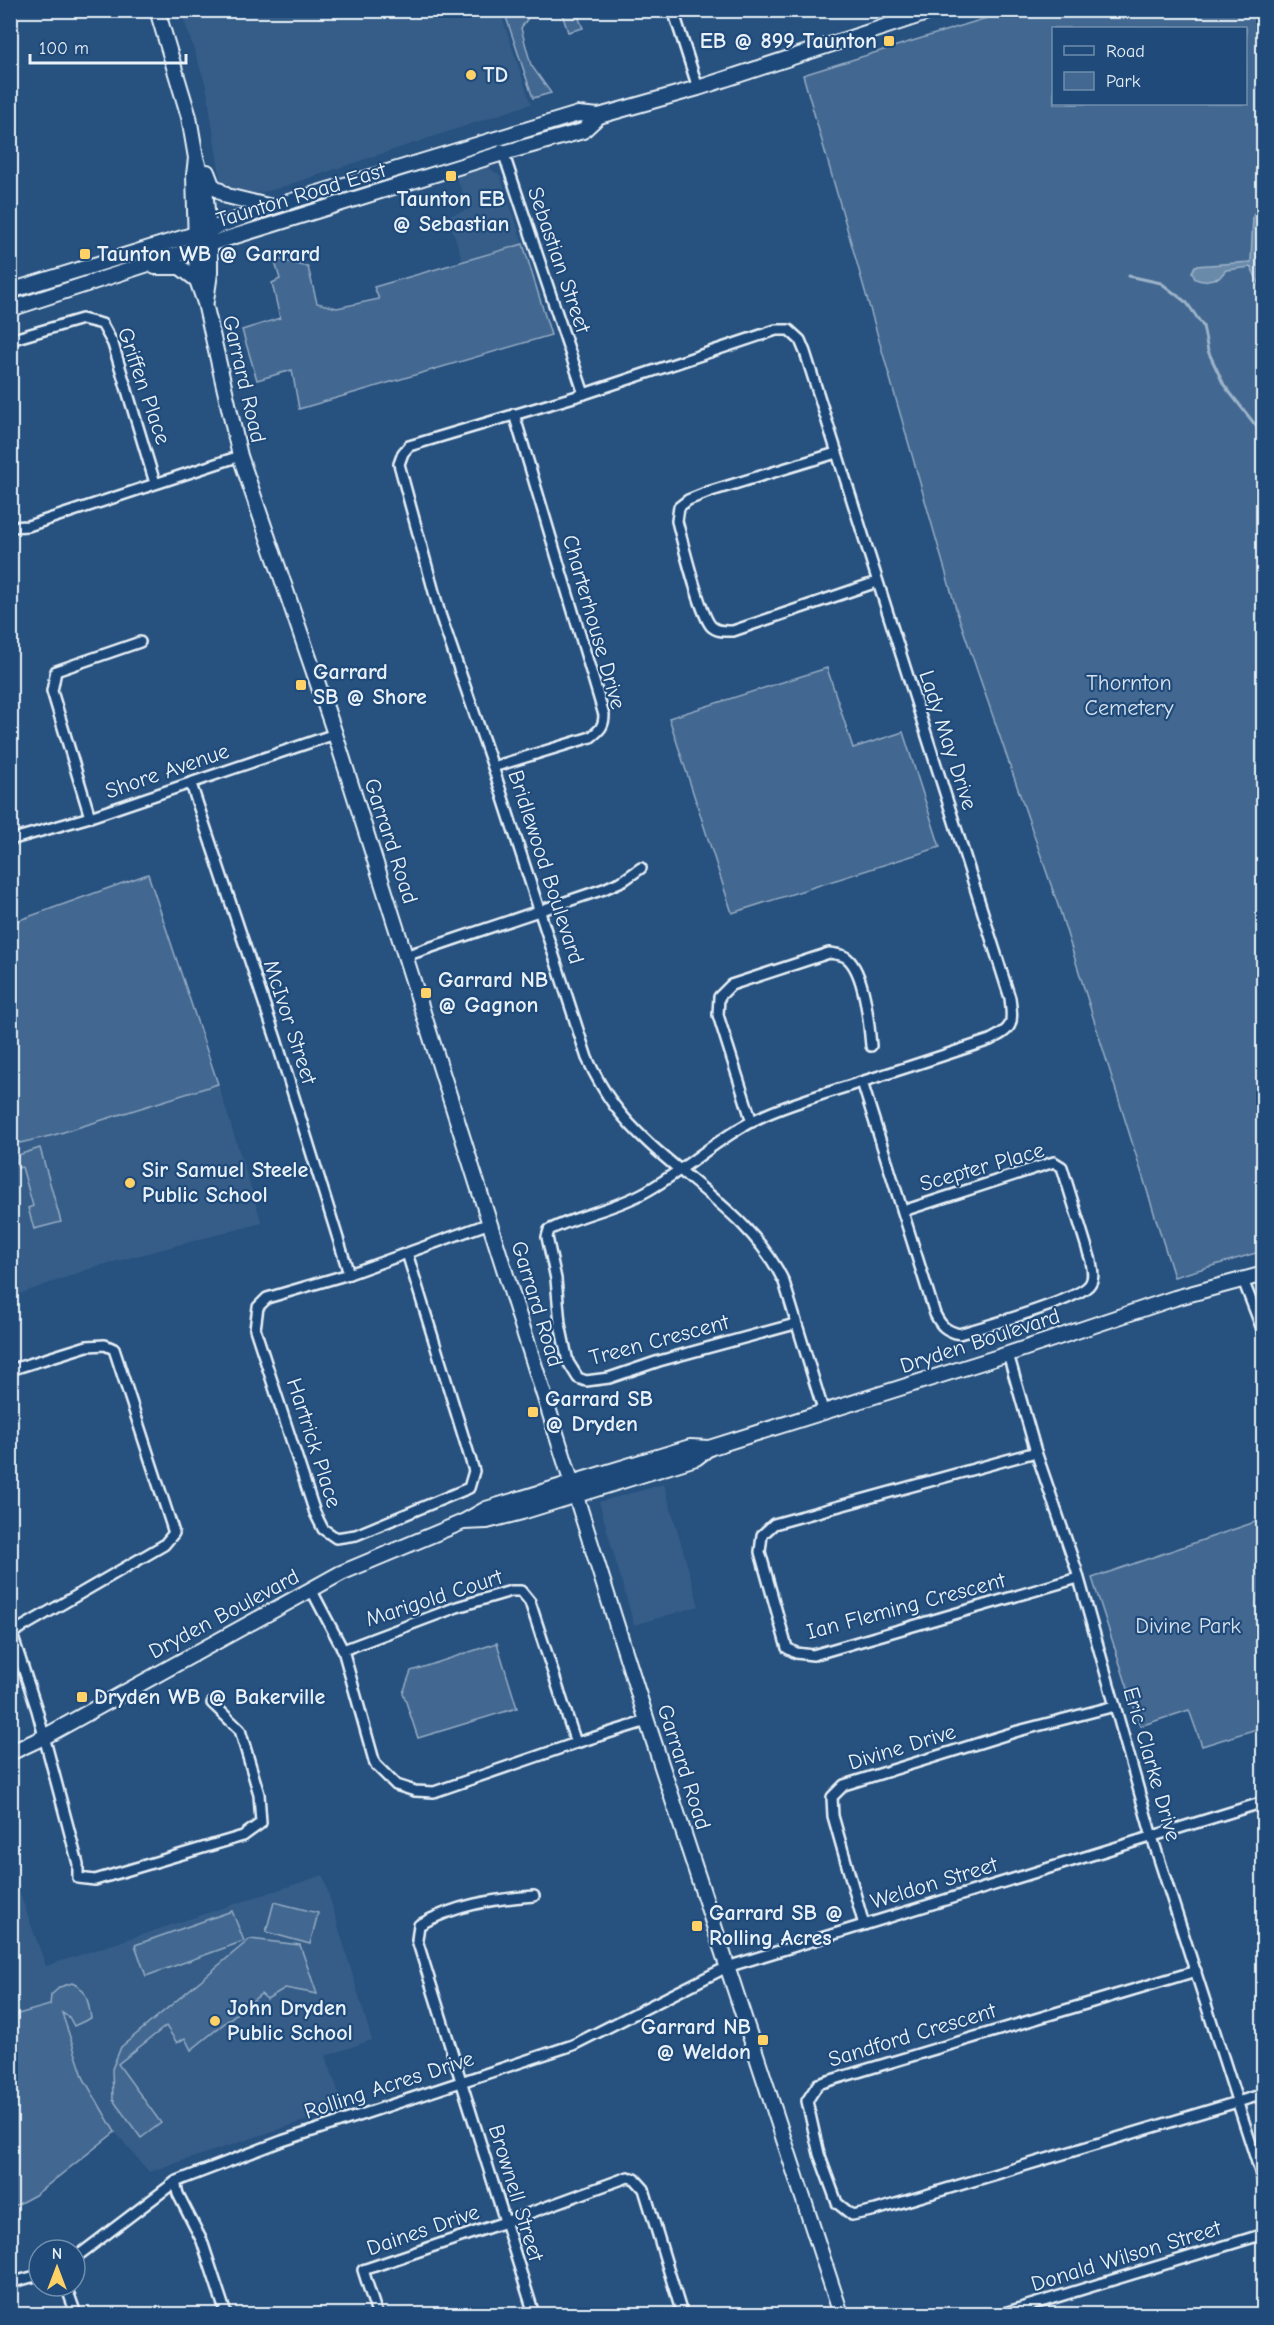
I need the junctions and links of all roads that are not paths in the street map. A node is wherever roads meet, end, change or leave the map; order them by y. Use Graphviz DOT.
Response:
graph roads {
  1 [pos="157,10"];
  2 [pos="673,10"];
  3 [pos="936,10"];
  4 [pos="698,88"];
  5 [pos="599,116"];
  6 [pos="499,138"];
  7 [pos="193,139"];
  8 [pos="503,153"];
  9 [pos="272,207"];
  10 [pos="202,231"];
  11 [pos="203,246"];
  12 [pos="144,267"];
  13 [pos="197,280"];
  14 [pos="10,291"];
  15 [pos="206,303"];
  16 [pos="10,309"];
  17 [pos="10,340"];
  18 [pos="584,394"];
  19 [pos="514,414"];
  20 [pos="836,453"];
  21 [pos="240,456"];
  22 [pos="155,483"];
  23 [pos="10,527"];
  24 [pos="877,582"];
  25 [pos="140,642"];
  26 [pos="335,734"];
  27 [pos="493,767"];
  28 [pos="191,784"];
  29 [pos="90,817"];
  30 [pos="10,840"];
  31 [pos="641,868"];
  32 [pos="539,911"];
  33 [pos="405,956"];
  34 [pos="871,1046"];
  35 [pos="862,1082"];
  36 [pos="752,1122"];
  37 [pos="680,1169"];
  38 [pos="903,1211"];
  39 [pos="490,1223"];
  40 [pos="407,1253"];
  41 [pos="349,1274"];
  42 [pos="1263,1274"];
  43 [pos="1243,1280"];
  44 [pos="795,1324"];
  45 [pos="1263,1334"];
  46 [pos="1008,1354"];
  47 [pos="10,1370"];
  48 [pos="824,1413"];
  49 [pos="1036,1452"];
  50 [pos="573,1489"];
  51 [pos="1078,1578"];
  52 [pos="312,1591"];
  53 [pos="11,1631"];
  54 [pos="343,1650"];
  55 [pos="212,1703"];
  56 [pos="1114,1706"];
  57 [pos="647,1721"];
  58 [pos="44,1737"];
  59 [pos="576,1743"];
  60 [pos="10,1753"];
  61 [pos="1263,1802"];
  62 [pos="1152,1837"];
  63 [pos="534,1896"];
  64 [pos="864,1925"];
  65 [pos="727,1967"];
  66 [pos="1196,1971"];
  67 [pos="461,2082"];
  68 [pos="1263,2094"];
  69 [pos="1237,2102"];
  70 [pos="175,2182"];
  71 [pos="1263,2184"];
  72 [pos="506,2223"];
  73 [pos="1263,2234"];
  74 [pos="87,2249"];
  75 [pos="27,2278"];
  76 [pos="10,2283"];
  77 [pos="70,2298"];
  78 [pos="76,2314"];
  79 [pos="226,2314"];
  80 [pos="377,2314"];
  81 [pos="534,2314"];
  82 [pos="682,2314"];
  83 [pos="841,2314"];
  84 [pos="1001,2314"];
  1 -- 7 [label="street, Garrard Road"];
  2 -- 4 [label="street"];
  3 -- 4 [label="street, Taunton Road East"];
  4 -- 5 [label="street, Taunton Road East"];
  5 -- 6 [label="street, Taunton Road East"];
  5 -- 8 [label="street, Taunton Road East"];
  6 -- 8 [label="street, Sebastian Street"];
  6 -- 9 [label="street, Taunton Road East"];
  7 -- 9 [label="street"];
  7 -- 10 [label="street, Garrard Road"];
  8 -- 11 [label="street, Taunton Road East"];
  8 -- 18 [label="street, Sebastian Street"];
  9 -- 10 [label="street, Taunton Road East"];
  10 -- 11 [label="street, Garrard Road"];
  10 -- 14 [label="street, Taunton Road East"];
  11 -- 12 [label="street, Taunton Road East"];
  11 -- 13 [label="street, Garrard Road"];
  11 -- 15 [label="street, Garrard Road"];
  12 -- 13 [label="street"];
  12 -- 16 [label="street, Taunton Road East"];
  13 -- 15 [label="street, Garrard Road"];
  15 -- 21 [label="street, Garrard Road"];
  17 -- 22 [label="street, Griffen Place"];
  18 -- 19 [label="street, Bridlewood Boulevard"];
  18 -- 20 [label="street, Lady May Drive"];
  19 -- 27 [label="street, Charterhouse Drive"];
  19 -- 27 [label="street, Bridlewood Boulevard"];
  20 -- 24 [label="street, Lady May Drive"];
  20 -- 24 [label="street"];
  21 -- 22 [label="street"];
  21 -- 26 [label="street, Garrard Road"];
  22 -- 23 [label="street"];
  24 -- 35 [label="street, Lady May Drive"];
  25 -- 29 [label="street"];
  26 -- 28 [label="street, Shore Avenue"];
  26 -- 33 [label="street, Garrard Road"];
  27 -- 32 [label="street, Bridlewood Boulevard"];
  28 -- 29 [label="street, Shore Avenue"];
  28 -- 41 [label="street, McIvor Street"];
  29 -- 30 [label="street, Shore Avenue"];
  31 -- 32 [label="street"];
  32 -- 33 [label="street"];
  32 -- 37 [label="street, Bridlewood Boulevard"];
  33 -- 39 [label="street, Garrard Road"];
  34 -- 36 [label="street"];
  35 -- 36 [label="street, Lady May Drive"];
  35 -- 38 [label="street, Scepter Place"];
  36 -- 37 [label="street, Lady May Drive"];
  37 -- 44 [label="street, Bridlewood Boulevard"];
  37 -- 44 [label="street, Treen Crescent"];
  38 -- 38 [label="street, Scepter Place"];
  39 -- 40 [label="street, Hartrick Place"];
  39 -- 50 [label="street, Garrard Road"];
  40 -- 41 [label="street, Hartrick Place"];
  40 -- 41 [label="street, Hartrick Place"];
  42 -- 43 [label="street, Dryden Boulevard"];
  43 -- 45 [label="street"];
  43 -- 46 [label="street, Dryden Boulevard"];
  44 -- 48 [label="street, Bridlewood Boulevard"];
  46 -- 48 [label="street, Dryden Boulevard"];
  46 -- 49 [label="street, Eric Clarke Drive"];
  47 -- 53 [label="street"];
  48 -- 50 [label="street, Dryden Boulevard"];
  49 -- 51 [label="street, Eric Clarke Drive"];
  49 -- 51 [label="street, Ian Fleming Crescent"];
  50 -- 52 [label="street, Dryden Boulevard"];
  50 -- 57 [label="street, Garrard Road"];
  51 -- 56 [label="street, Eric Clarke Drive"];
  52 -- 54 [label="street, Marigold Court"];
  52 -- 58 [label="street, Dryden Boulevard"];
  53 -- 58 [label="street"];
  54 -- 59 [label="street, Marigold Court"];
  54 -- 59 [label="street, Marigold Court"];
  55 -- 58 [label="street"];
  56 -- 62 [label="street, Eric Clarke Drive"];
  56 -- 64 [label="street, Divine Drive"];
  57 -- 59 [label="street, Marigold Court"];
  57 -- 65 [label="street, Garrard Road"];
  58 -- 60 [label="street, Dryden Boulevard"];
  61 -- 62 [label="street, Weldon Street"];
  62 -- 64 [label="street, Weldon Street"];
  62 -- 66 [label="street, Eric Clarke Drive"];
  63 -- 67 [label="street, Brownell Street"];
  64 -- 65 [label="street, Weldon Street"];
  65 -- 67 [label="street, Rolling Acres Drive"];
  65 -- 83 [label="street, Garrard Road"];
  66 -- 69 [label="street, Eric Clarke Drive"];
  66 -- 69 [label="street, Sandford Crescent"];
  67 -- 70 [label="street, Rolling Acres Drive"];
  67 -- 72 [label="street, Brownell Street"];
  68 -- 69 [label="street"];
  69 -- 71 [label="street, Eric Clarke Drive"];
  70 -- 74 [label="street, Rolling Acres Drive"];
  70 -- 79 [label="street"];
  72 -- 80 [label="street, Daines Drive"];
  72 -- 81 [label="street, Brownell Street"];
  72 -- 82 [label="street"];
  73 -- 84 [label="street, Donald Wilson Street"];
  75 -- 76 [label="street"];
  77 -- 78 [label="street"];
}
